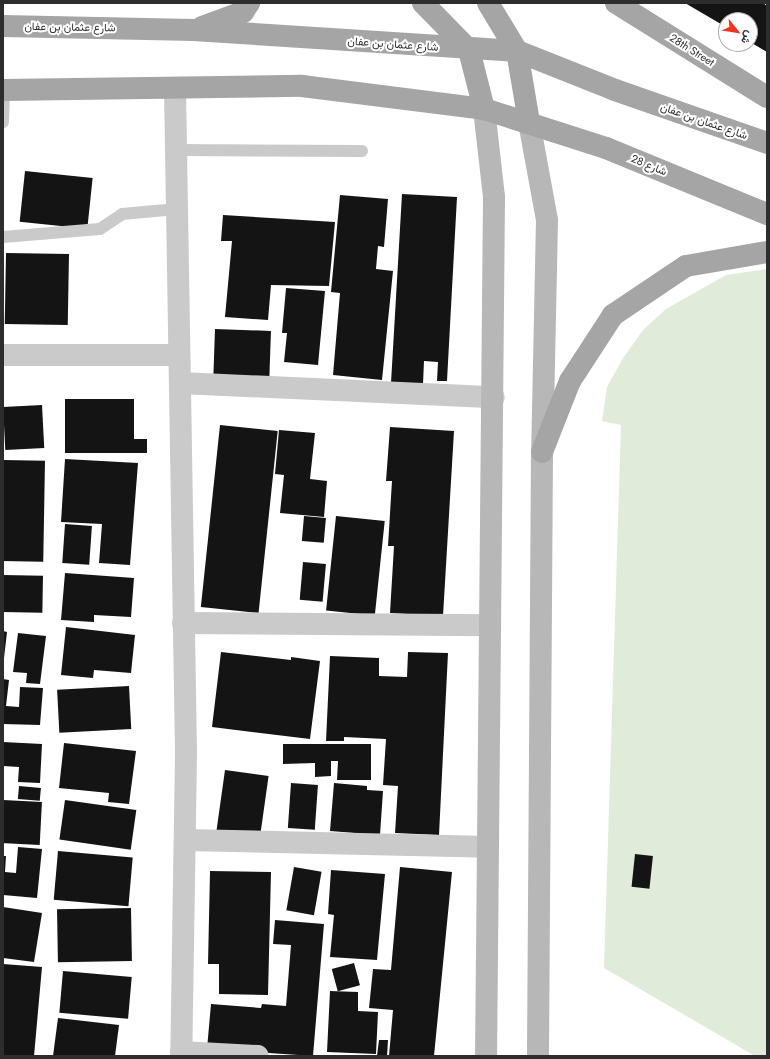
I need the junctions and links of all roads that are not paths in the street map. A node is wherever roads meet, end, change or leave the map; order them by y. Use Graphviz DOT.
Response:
graph roads {
  1 [pos="249,3"];
  2 [pos="424,3"];
  3 [pos="488,3"];
  4 [pos="616,3"];
  5 [pos="3,26"];
  6 [pos="193,30"];
  7 [pos="469,50"];
  8 [pos="517,51"];
  9 [pos="175,88"];
  10 [pos="4,90"];
  11 [pos="767,97"];
  12 [pos="484,109"];
  13 [pos="3,122"];
  14 [pos="529,122"];
  15 [pos="767,143"];
  16 [pos="176,150"];
  17 [pos="362,152"];
  18 [pos="177,209"];
  19 [pos="767,214"];
  20 [pos="3,237"];
  21 [pos="767,252"];
  22 [pos="3,355"];
  23 [pos="179,355"];
  24 [pos="180,383"];
  25 [pos="494,397"];
  26 [pos="542,452"];
  27 [pos="183,624"];
  28 [pos="490,625"];
  29 [pos="185,840"];
  30 [pos="488,847"];
  31 [pos="181,1054"];
  32 [pos="258,1056"];
  33 [pos="486,1056"];
  34 [pos="538,1056"];
  1 -- 6 [label="main road"];
  2 -- 7 [label="main road"];
  3 -- 8 [label="main road"];
  4 -- 11 [label="main road, 28th Street"];
  5 -- 6 [label="main road, شارع عثمان بن عفان"];
  6 -- 7 [label="main road, شارع عثمان بن عفان"];
  7 -- 8 [label="main road, شارع عثمان بن عفان"];
  7 -- 12 [label="main road"];
  8 -- 14 [label="main road"];
  8 -- 15 [label="main road, شارع عثمان بن عفان"];
  9 -- 10 [label="main road"];
  9 -- 12 [label="main road"];
  9 -- 16 [label="street"];
  10 -- 13 [label="lane"];
  12 -- 14 [label="main road"];
  12 -- 25 [label="street"];
  14 -- 19 [label="main road, شارع 28"];
  14 -- 26 [label="street"];
  16 -- 17 [label="lane"];
  16 -- 18 [label="street"];
  18 -- 20 [label="lane"];
  18 -- 23 [label="street"];
  21 -- 26 [label="main road"];
  22 -- 23 [label="street"];
  23 -- 24 [label="street"];
  24 -- 25 [label="street"];
  24 -- 27 [label="street"];
  25 -- 28 [label="street"];
  26 -- 34 [label="street"];
  27 -- 28 [label="street"];
  27 -- 29 [label="street"];
  28 -- 30 [label="street"];
  29 -- 30 [label="street"];
  29 -- 31 [label="street"];
  30 -- 33 [label="street"];
  31 -- 32 [label="street"];
}
